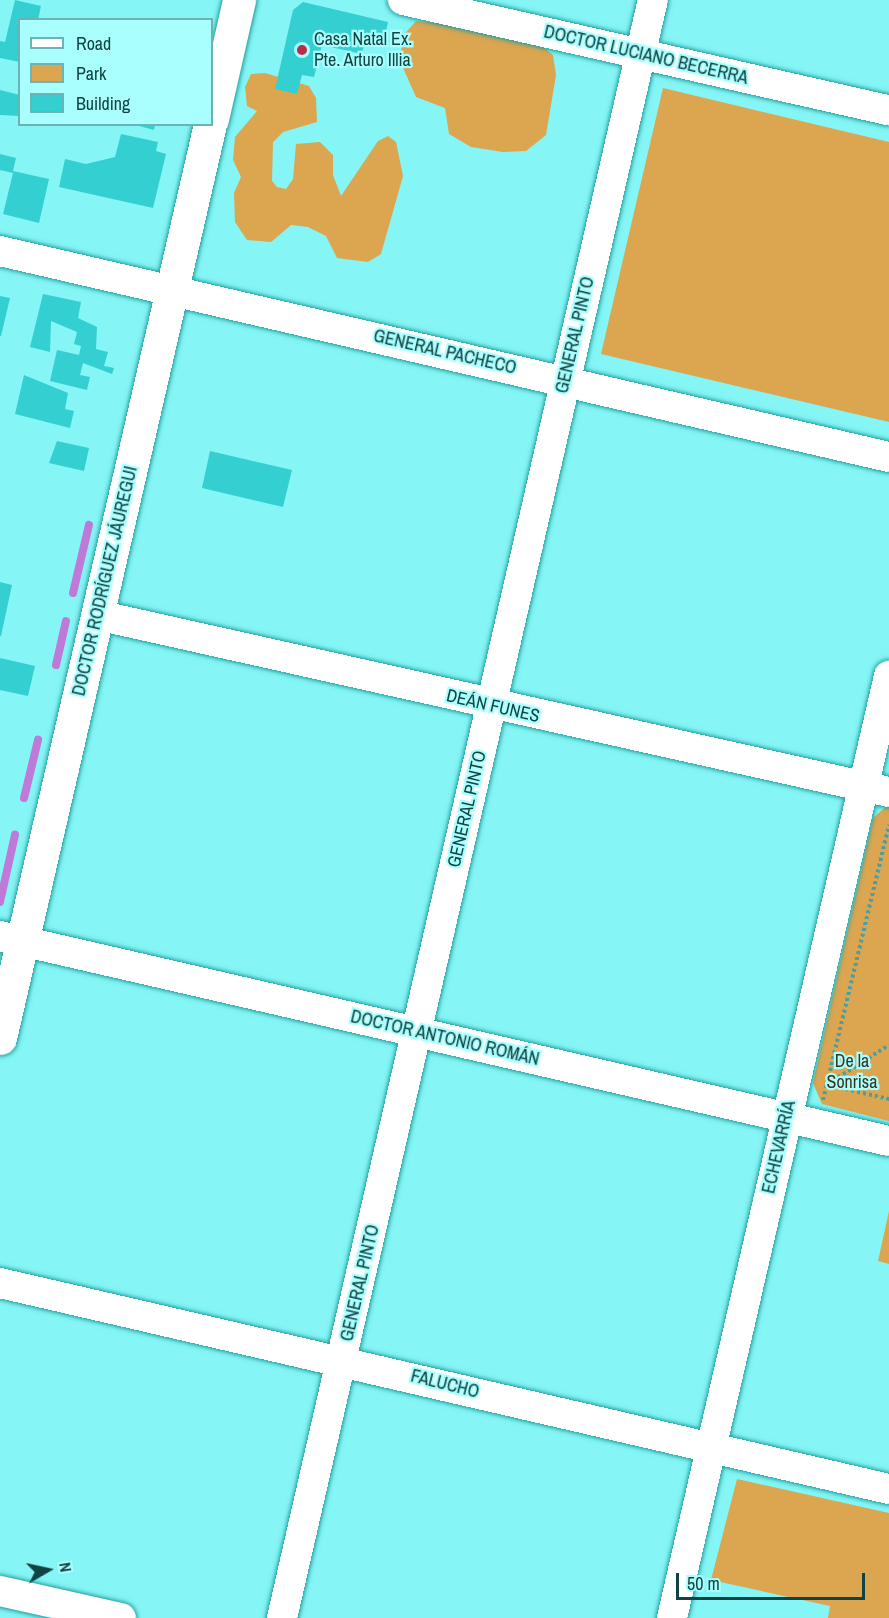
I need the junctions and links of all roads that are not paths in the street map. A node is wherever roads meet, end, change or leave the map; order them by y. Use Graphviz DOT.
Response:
graph roads {
  1 [pos="239,0"];
  2 [pos="404,0"];
  3 [pos="653,0"];
  4 [pos="641,53"];
  5 [pos="889,110"];
  6 [pos="213,114"];
  7 [pos="210,126"];
  8 [pos="0,251"];
  9 [pos="173,289"];
  10 [pos="565,380"];
  11 [pos="889,457"];
  12 [pos="97,615"];
  13 [pos="889,676"];
  14 [pos="491,706"];
  15 [pos="876,789"];
  16 [pos="11,938"];
  17 [pos="417,1032"];
  18 [pos="0,1038"];
  19 [pos="785,1117"];
  20 [pos="889,1141"];
  21 [pos="0,1282"];
  22 [pos="343,1359"];
  23 [pos="710,1449"];
  24 [pos="889,1489"];
  25 [pos="0,1591"];
  26 [pos="121,1618"];
  27 [pos="282,1618"];
  28 [pos="672,1618"];
  1 -- 6 [label="main road"];
  2 -- 4 [label="street, DOCTOR LUCIANO BECERRA"];
  3 -- 4 [label="street, GENERAL PINTO"];
  4 -- 5 [label="street, DOCTOR LUCIANO BECERRA"];
  4 -- 10 [label="street, GENERAL PINTO"];
  7 -- 9 [label="main road, DOCTOR RODRÍGUEZ JÁUREGUI"];
  8 -- 9 [label="street, GENERAL PACHECO"];
  9 -- 10 [label="street, GENERAL PACHECO"];
  9 -- 12 [label="main road, DOCTOR RODRÍGUEZ JÁUREGUI"];
  10 -- 11 [label="street, GENERAL PACHECO"];
  10 -- 14 [label="street, GENERAL PINTO"];
  12 -- 14 [label="street, DEÁN FUNES"];
  12 -- 16 [label="main road, DOCTOR RODRÍGUEZ JÁUREGUI"];
  13 -- 15 [label="street, ECHEVARRÍA"];
  14 -- 15 [label="street, DEÁN FUNES"];
  14 -- 17 [label="street, GENERAL PINTO"];
  15 -- 19 [label="street, ECHEVARRÍA"];
  16 -- 17 [label="street, DOCTOR ANTONIO ROMÁN"];
  16 -- 18 [label="main road, DOCTOR RODRÍGUEZ JÁUREGUI"];
  17 -- 19 [label="street, DOCTOR ANTONIO ROMÁN"];
  17 -- 22 [label="street, GENERAL PINTO"];
  19 -- 20 [label="street, DOCTOR ANTONIO ROMÁN"];
  19 -- 23 [label="street, ECHEVARRÍA"];
  21 -- 22 [label="street, FALUCHO"];
  22 -- 23 [label="street, FALUCHO"];
  22 -- 27 [label="street, GENERAL PINTO"];
  23 -- 24 [label="street, FALUCHO"];
  23 -- 28 [label="street, ECHEVARRÍA"];
  25 -- 26 [label="street"];
}
